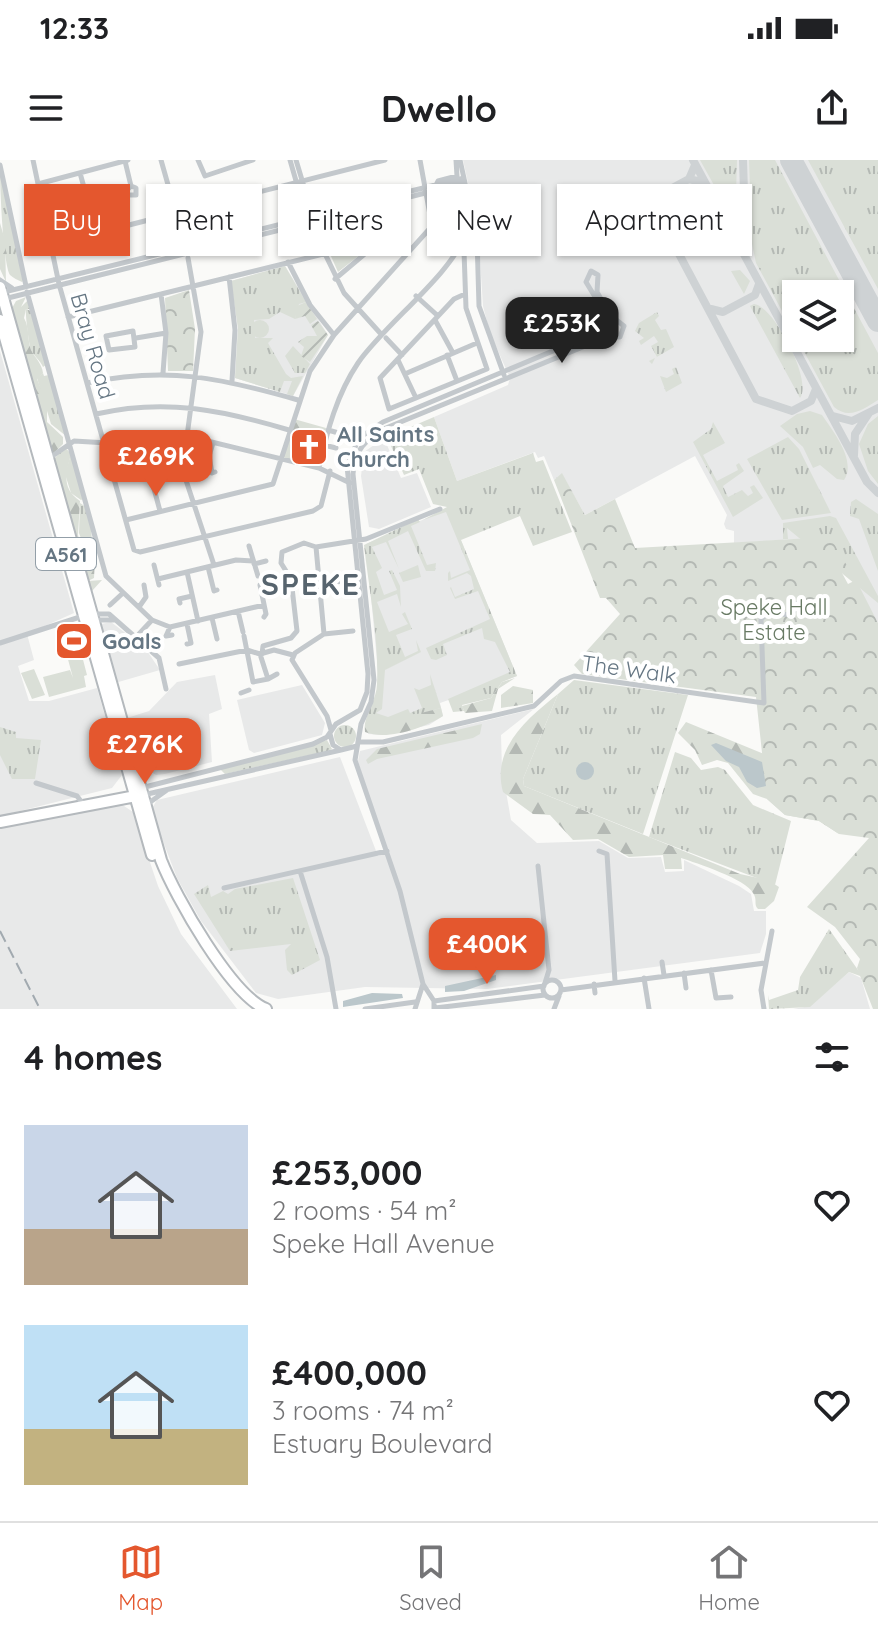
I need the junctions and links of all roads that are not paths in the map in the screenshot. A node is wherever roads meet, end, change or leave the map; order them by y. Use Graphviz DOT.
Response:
graph roads {
  1 [pos="33,160"];
  2 [pos="126,160"];
  3 [pos="161,160"];
  4 [pos="198,160"];
  5 [pos="253,160"];
  6 [pos="293,160"];
  7 [pos="385,160"];
  8 [pos="420,160"];
  9 [pos="458,160"];
  10 [pos="0,165"];
  11 [pos="80,173"];
  12 [pos="299,181"];
  13 [pos="464,181"];
  14 [pos="38,184"];
  15 [pos="83,184"];
  16 [pos="166,184"];
  17 [pos="300,184"];
  18 [pos="437,184"];
  19 [pos="452,184"];
  20 [pos="131,186"];
  21 [pos="427,190"];
  22 [pos="262,191"];
  23 [pos="411,194"];
  24 [pos="278,223"];
  25 [pos="427,232"];
  26 [pos="53,256"];
  27 [pos="314,256"];
  28 [pos="323,256"];
  29 [pos="362,256"];
  30 [pos="450,256"];
  31 [pos="462,256"];
  32 [pos="188,258"];
  33 [pos="288,262"];
  34 [pos="229,277"];
  35 [pos="335,279"];
  36 [pos="0,280"];
  37 [pos="58,281"];
  38 [pos="195,285"];
  39 [pos="17,288"];
  40 [pos="25,291"];
  41 [pos="161,294"];
  42 [pos="465,294"];
  43 [pos="416,296"];
  44 [pos="598,300"];
  45 [pos="1,301"];
  46 [pos="357,310"];
  47 [pos="68,317"];
  48 [pos="436,318"];
  49 [pos="613,318"];
  50 [pos="603,326"];
  51 [pos="166,333"];
  52 [pos="3,335"];
  53 [pos="334,335"];
  54 [pos="383,336"];
  55 [pos="607,337"];
  56 [pos="136,338"];
  57 [pos="477,343"];
  58 [pos="577,343"];
  59 [pos="450,354"];
  60 [pos="400,357"];
  61 [pos="163,373"];
  62 [pos="407,373"];
  63 [pos="197,375"];
  64 [pos="505,376"];
  65 [pos="232,381"];
  66 [pos="457,381"];
  67 [pos="87,383"];
  68 [pos="416,398"];
  69 [pos="298,400"];
  70 [pos="193,406"];
  71 [pos="96,414"];
  72 [pos="389,426"];
  73 [pos="289,430"];
  74 [pos="328,430"];
  75 [pos="342,434"];
  76 [pos="363,435"];
  77 [pos="187,436"];
  78 [pos="104,441"];
  79 [pos="69,443"];
  80 [pos="213,443"];
  81 [pos="324,445"];
  82 [pos="175,447"];
  83 [pos="336,448"];
  84 [pos="44,460"];
  85 [pos="280,461"];
  86 [pos="319,468"];
  87 [pos="330,471"];
  88 [pos="215,472"];
  89 [pos="150,474"];
  90 [pos="351,483"];
  91 [pos="194,504"];
  92 [pos="440,509"];
  93 [pos="160,511"];
  94 [pos="126,520"];
  95 [pos="207,535"];
  96 [pos="356,540"];
  97 [pos="316,547"];
  98 [pos="249,548"];
  99 [pos="266,561"];
  100 [pos="253,562"];
  101 [pos="154,565"];
  102 [pos="211,566"];
  103 [pos="187,572"];
  104 [pos="258,576"];
  105 [pos="347,581"];
  106 [pos="319,583"];
  107 [pos="144,585"];
  108 [pos="260,585"];
  109 [pos="217,590"];
  110 [pos="123,593"];
  111 [pos="192,596"];
  112 [pos="179,599"];
  113 [pos="798,603"];
  114 [pos="110,605"];
  115 [pos="264,605"];
  116 [pos="139,607"];
  117 [pos="238,611"];
  118 [pos="264,617"];
  119 [pos="88,618"];
  120 [pos="212,618"];
  121 [pos="152,620"];
  122 [pos="198,621"];
  123 [pos="187,624"];
  124 [pos="170,627"];
  125 [pos="353,631"];
  126 [pos="139,634"];
  127 [pos="324,634"];
  128 [pos="167,635"];
  129 [pos="218,636"];
  130 [pos="0,643"];
  131 [pos="187,644"];
  132 [pos="245,650"];
  133 [pos="261,654"];
  134 [pos="293,655"];
  135 [pos="179,664"];
  136 [pos="277,674"];
  137 [pos="268,679"];
  138 [pos="252,680"];
  139 [pos="166,689"];
  140 [pos="241,693"];
  141 [pos="327,716"];
  142 [pos="343,721"];
  143 [pos="331,732"];
  144 [pos="360,732"];
  145 [pos="124,736"];
  146 [pos="370,740"];
  147 [pos="358,744"];
  148 [pos="342,750"];
  149 [pos="356,765"];
  150 [pos="126,771"];
  151 [pos="160,782"];
  152 [pos="36,783"];
  153 [pos="171,788"];
  154 [pos="138,793"];
  155 [pos="112,799"];
  156 [pos="83,804"];
  157 [pos="146,807"];
  158 [pos="0,822"];
  159 [pos="147,840"];
  160 [pos="387,851"];
  161 [pos="599,851"];
  162 [pos="538,866"];
  163 [pos="300,871"];
  164 [pos="227,889"];
  165 [pos="191,926"];
  166 [pos="772,931"];
  167 [pos="662,962"];
  168 [pos="765,963"];
  169 [pos="549,970"];
  170 [pos="711,970"];
  171 [pos="684,973"];
  172 [pos="664,975"];
  173 [pos="644,978"];
  174 [pos="615,981"];
  175 [pos="423,984"];
  176 [pos="594,984"];
  177 [pos="544,985"];
  178 [pos="559,988"];
  179 [pos="686,988"];
  180 [pos="595,993"];
  181 [pos="546,996"];
  182 [pos="731,997"];
  183 [pos="433,1004"];
  184 [pos="415,1005"];
  185 [pos="247,1009"];
  186 [pos="265,1009"];
  187 [pos="336,1009"];
  188 [pos="365,1009"];
  189 [pos="554,1009"];
  190 [pos="649,1009"];
  191 [pos="764,1009"];
  1 -- 14 [label="street, Bray Road"];
  2 -- 11 [label="street"];
  2 -- 20 [label="street"];
  3 -- 16 [label="street"];
  4 -- 5 [label="street"];
  6 -- 12 [label="street"];
  7 -- 12 [label="street"];
  8 -- 21 [label="street"];
  9 -- 13 [label="street"];
  9 -- 18 [label="street"];
  10 -- 40 [label="street"];
  11 -- 14 [label="street"];
  11 -- 15 [label="street"];
  12 -- 17 [label="street"];
  12 -- 22 [label="street"];
  13 -- 19 [label="street"];
  13 -- 64 [label="street"];
  21 -- 23 [label="street"];
  24 -- 37 [label="street"];
  25 -- 46 [label="street"];
  26 -- 37 [label="street, Bray Road"];
  27 -- 33 [label="street"];
  28 -- 35 [label="street"];
  29 -- 35 [label="street"];
  30 -- 43 [label="street"];
  31 -- 42 [label="street"];
  32 -- 38 [label="street"];
  33 -- 34 [label="street"];
  33 -- 53 [label="street"];
  34 -- 38 [label="street"];
  34 -- 65 [label="street"];
  35 -- 46 [label="street"];
  36 -- 39 [label="street"];
  37 -- 40 [label="street"];
  37 -- 47 [label="street, Bray Road"];
  38 -- 41 [label="street"];
  38 -- 63 [label="street"];
  39 -- 40 [label="street"];
  39 -- 45 [label="street"];
  40 -- 45 [label="street"];
  40 -- 45 [label="street"];
  40 -- 79 [label="street"];
  41 -- 47 [label="street"];
  41 -- 51 [label="street"];
  42 -- 48 [label="street"];
  42 -- 57 [label="street"];
  43 -- 48 [label="street"];
  43 -- 54 [label="street"];
  44 -- 49 [label="street"];
  44 -- 50 [label="street"];
  44 -- 58 [label="street"];
  45 -- 52 [label="highway, A561"];
  45 -- 84 [label="highway, A561"];
  46 -- 53 [label="street"];
  46 -- 54 [label="street"];
  47 -- 67 [label="street, Bray Road"];
  48 -- 59 [label="street"];
  48 -- 60 [label="street"];
  49 -- 50 [label="street"];
  49 -- 55 [label="street"];
  50 -- 55 [label="street"];
  50 -- 58 [label="street"];
  51 -- 56 [label="street"];
  51 -- 61 [label="street"];
  52 -- 84 [label="highway, A561"];
  53 -- 69 [label="street"];
  54 -- 60 [label="street"];
  54 -- 74 [label="street"];
  55 -- 64 [label="street"];
  56 -- 56 [label="street"];
  57 -- 59 [label="street"];
  57 -- 66 [label="street"];
  58 -- 64 [label="street"];
  59 -- 62 [label="street"];
  59 -- 66 [label="street"];
  60 -- 62 [label="street"];
  60 -- 68 [label="street"];
  61 -- 63 [label="street"];
  61 -- 67 [label="street"];
  62 -- 68 [label="street"];
  63 -- 65 [label="street"];
  63 -- 70 [label="street"];
  64 -- 72 [label="street"];
  64 -- 76 [label="street"];
  65 -- 69 [label="street"];
  66 -- 68 [label="street"];
  67 -- 71 [label="street, Bray Road"];
  69 -- 73 [label="street"];
  70 -- 71 [label="street"];
  70 -- 73 [label="street"];
  70 -- 77 [label="street"];
  71 -- 78 [label="street, Bray Road"];
  72 -- 76 [label="street"];
  72 -- 90 [label="street"];
  73 -- 85 [label="street"];
  74 -- 75 [label="street"];
  74 -- 81 [label="street"];
  76 -- 90 [label="street"];
  77 -- 80 [label="street"];
  77 -- 82 [label="street"];
  78 -- 79 [label="street"];
  78 -- 82 [label="street"];
  78 -- 94 [label="street, Bray Road"];
  79 -- 84 [label="street"];
  79 -- 110 [label="street"];
  80 -- 85 [label="street"];
  80 -- 88 [label="street"];
  81 -- 83 [label="street"];
  81 -- 86 [label="street"];
  82 -- 91 [label="street"];
  84 -- 119 [label="highway, A561"];
  85 -- 86 [label="street"];
  85 -- 91 [label="street"];
  86 -- 87 [label="street"];
  87 -- 90 [label="street"];
  87 -- 95 [label="street"];
  89 -- 93 [label="street"];
  90 -- 96 [label="street"];
  91 -- 93 [label="street"];
  91 -- 95 [label="street"];
  92 -- 96 [label="street"];
  93 -- 94 [label="street"];
  94 -- 95 [label="street, Bray Road"];
  95 -- 102 [label="street"];
  96 -- 97 [label="street"];
  96 -- 142 [label="street"];
  96 -- 144 [label="street"];
  97 -- 106 [label="street"];
  97 -- 133 [label="street"];
  98 -- 100 [label="street"];
  99 -- 100 [label="street"];
  100 -- 102 [label="street"];
  100 -- 104 [label="street"];
  101 -- 103 [label="street"];
  102 -- 103 [label="street"];
  102 -- 109 [label="street"];
  103 -- 111 [label="street"];
  105 -- 106 [label="street"];
  106 -- 127 [label="street"];
  107 -- 116 [label="street"];
  108 -- 115 [label="street"];
  110 -- 114 [label="street"];
  110 -- 116 [label="street"];
  111 -- 112 [label="street"];
  111 -- 122 [label="street"];
  113 -- 146 [label="street, The Walk"];
  115 -- 117 [label="street"];
  115 -- 118 [label="street"];
  116 -- 121 [label="street"];
  117 -- 120 [label="street"];
  117 -- 132 [label="street"];
  119 -- 130 [label="street"];
  119 -- 139 [label="street"];
  119 -- 145 [label="highway, A561"];
  119 -- 150 [label="highway, A561"];
  120 -- 122 [label="street"];
  120 -- 129 [label="street"];
  121 -- 124 [label="street"];
  121 -- 126 [label="street"];
  122 -- 123 [label="street"];
  123 -- 124 [label="street"];
  123 -- 131 [label="street"];
  124 -- 128 [label="street"];
  125 -- 127 [label="street"];
  127 -- 134 [label="street"];
  132 -- 133 [label="street"];
  132 -- 135 [label="street"];
  132 -- 138 [label="street"];
  133 -- 134 [label="street"];
  133 -- 137 [label="street"];
  134 -- 141 [label="street"];
  136 -- 137 [label="street"];
  137 -- 138 [label="street"];
  138 -- 140 [label="street"];
  141 -- 142 [label="street"];
  141 -- 143 [label="street"];
  142 -- 143 [label="street"];
  142 -- 144 [label="street"];
  143 -- 148 [label="street"];
  143 -- 151 [label="street"];
  144 -- 146 [label="street"];
  144 -- 147 [label="street"];
  145 -- 151 [label="street"];
  145 -- 154 [label="highway, A561"];
  146 -- 147 [label="street, The Walk"];
  147 -- 148 [label="street"];
  147 -- 149 [label="street"];
  148 -- 149 [label="street"];
  148 -- 153 [label="street"];
  149 -- 160 [label="street"];
  150 -- 154 [label="highway, A561"];
  150 -- 155 [label="highway"];
  151 -- 154 [label="street"];
  152 -- 156 [label="street"];
  153 -- 154 [label="street"];
  153 -- 157 [label="street"];
  154 -- 155 [label="highway"];
  154 -- 157 [label="highway, A561"];
  154 -- 159 [label="highway, A561"];
  155 -- 156 [label="highway"];
  155 -- 159 [label="highway"];
  156 -- 158 [label="highway"];
  157 -- 165 [label="highway, A561"];
  159 -- 165 [label="highway, A561"];
  160 -- 163 [label="street"];
  160 -- 175 [label="street"];
  161 -- 174 [label="street"];
  162 -- 169 [label="street"];
  163 -- 164 [label="street"];
  163 -- 187 [label="street"];
  165 -- 185 [label="highway, A561"];
  165 -- 186 [label="highway, A561"];
  166 -- 168 [label="street"];
  167 -- 172 [label="street"];
  168 -- 170 [label="street"];
  168 -- 191 [label="street"];
  169 -- 177 [label="street"];
  169 -- 178 [label="street"];
  170 -- 171 [label="street"];
  170 -- 182 [label="street"];
  171 -- 172 [label="street"];
  171 -- 179 [label="street"];
  172 -- 173 [label="street"];
  173 -- 174 [label="street"];
  173 -- 190 [label="street"];
  174 -- 176 [label="street"];
  175 -- 183 [label="street"];
  175 -- 184 [label="street"];
  176 -- 178 [label="street"];
  176 -- 180 [label="street"];
  177 -- 178 [label="street"];
  177 -- 181 [label="street"];
  177 -- 183 [label="street"];
  178 -- 181 [label="street"];
  178 -- 189 [label="street"];
  181 -- 183 [label="street"];
  181 -- 189 [label="street"];
  183 -- 184 [label="street"];
  184 -- 188 [label="street"];
}
